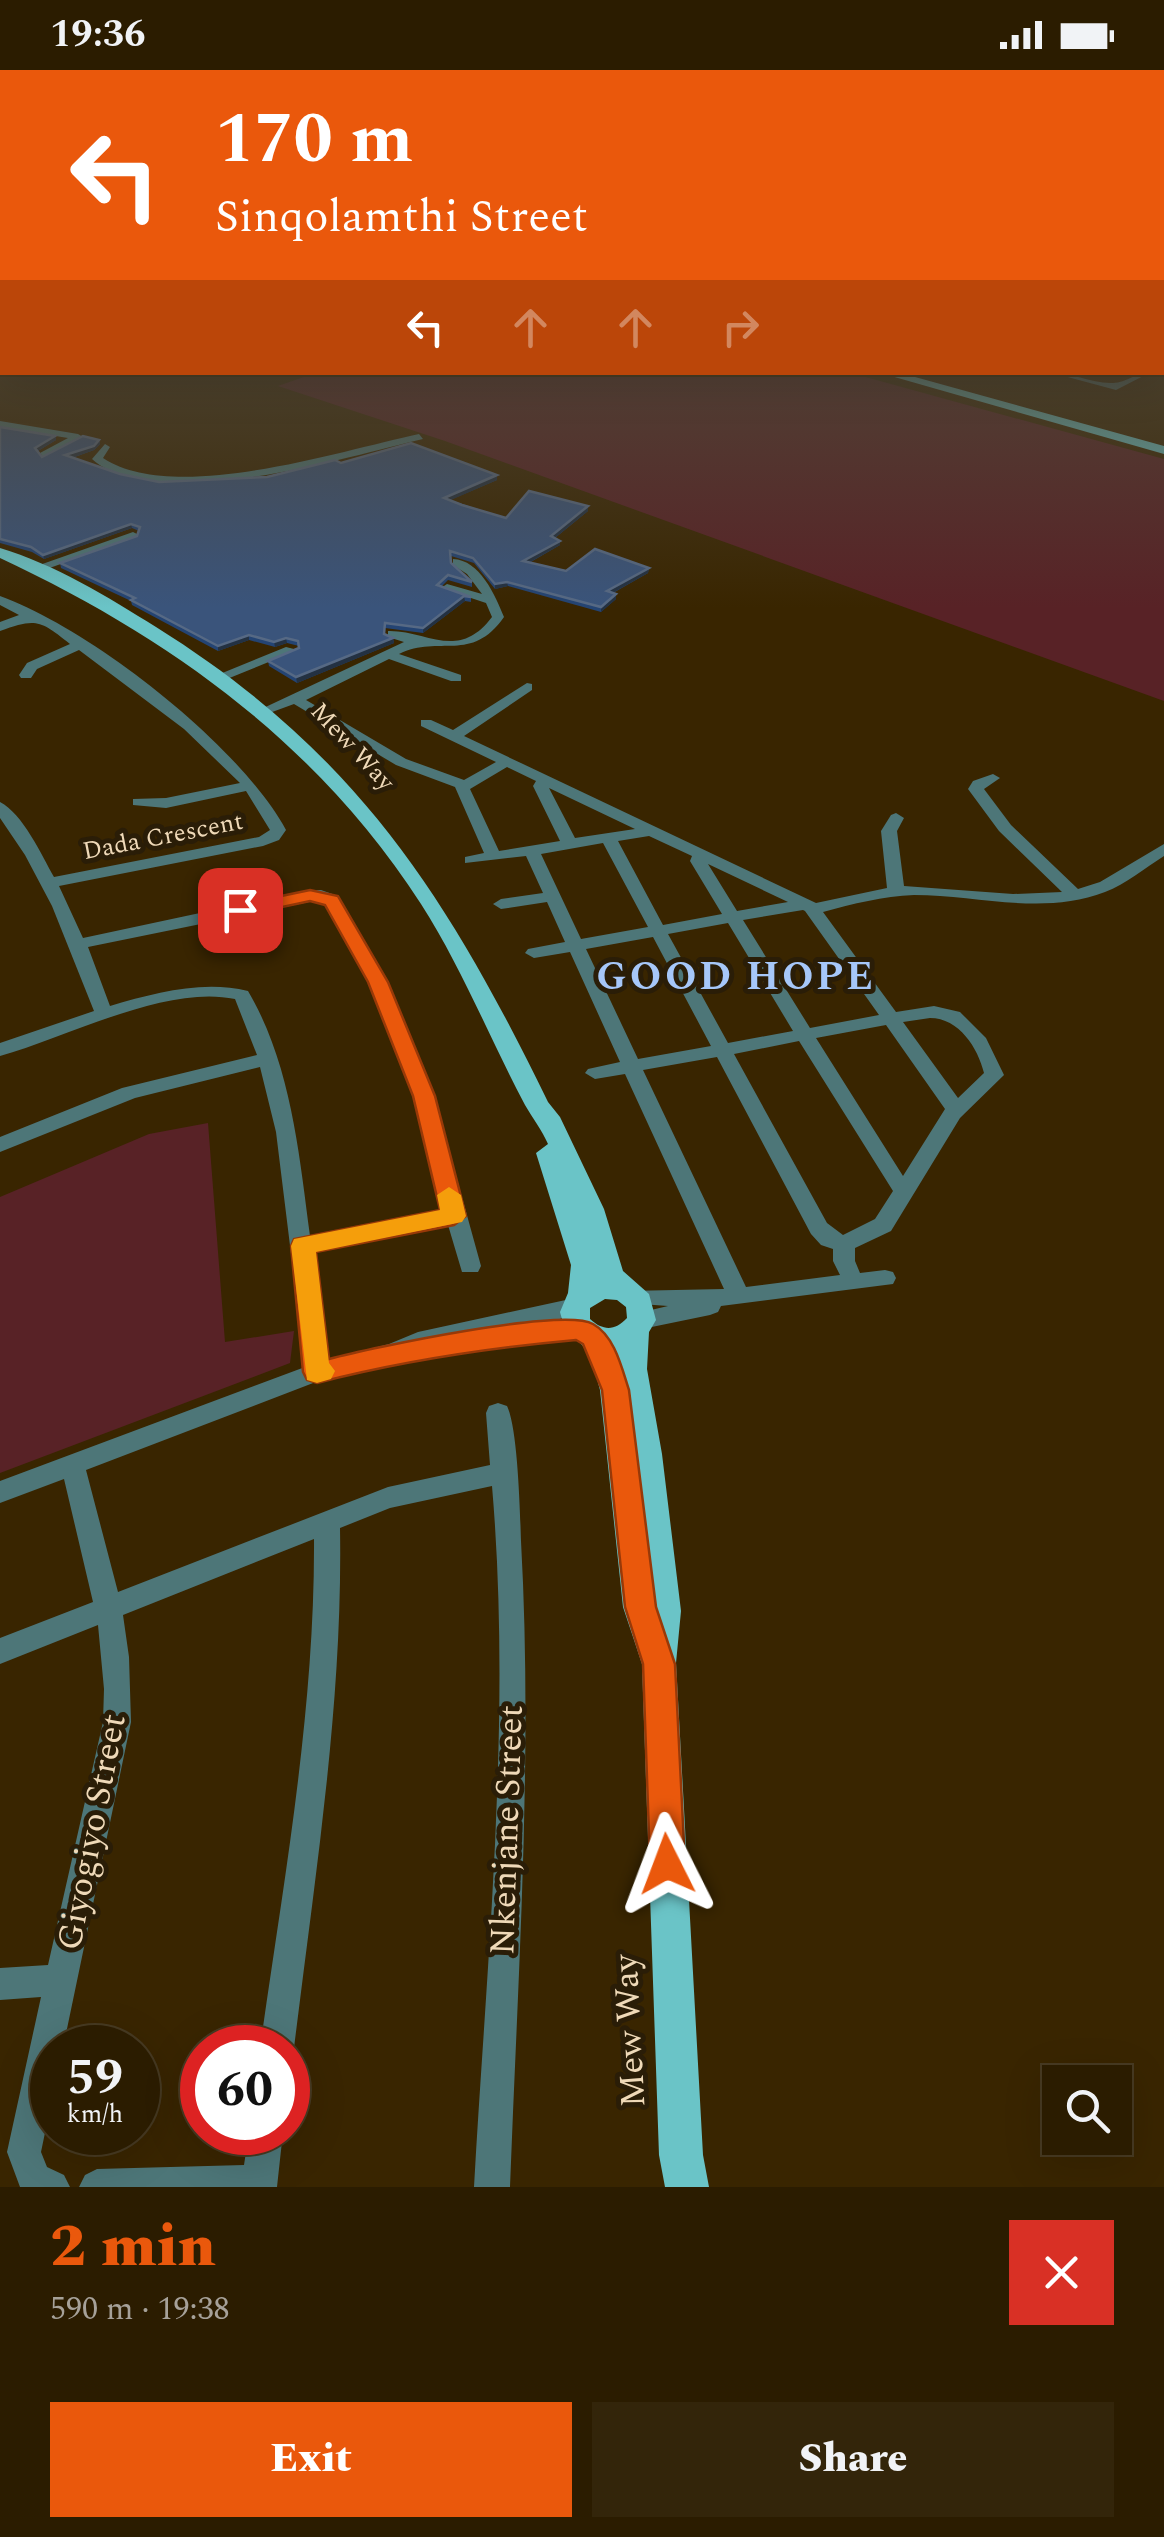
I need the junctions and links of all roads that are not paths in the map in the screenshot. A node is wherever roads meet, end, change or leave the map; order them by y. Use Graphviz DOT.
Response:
graph roads {
  1 [pos="1019,410"];
  2 [pos="0,424"];
  3 [pos="78,437"];
  4 [pos="418,437"];
  5 [pos="105,447"];
  6 [pos="1164,450"];
  7 [pos="44,454"];
  8 [pos="84,457"];
  9 [pos="133,536"];
  10 [pos="0,552"];
  11 [pos="456,562"];
  12 [pos="37,568"];
  13 [pos="448,588"];
  14 [pos="0,600"];
  15 [pos="488,600"];
  16 [pos="31,617"];
  17 [pos="0,627"];
  18 [pos="393,634"];
  19 [pos="414,642"];
  20 [pos="80,644"];
  21 [pos="291,650"];
  22 [pos="389,655"];
  23 [pos="26,675"];
  24 [pos="222,676"];
  25 [pos="456,678"];
  26 [pos="526,687"];
  27 [pos="295,700"];
  28 [pos="264,711"];
  29 [pos="426,723"];
  30 [pos="454,736"];
  31 [pos="506,762"];
  32 [pos="993,778"];
  33 [pos="544,780"];
  34 [pos="463,784"];
  35 [pos="246,786"];
  36 [pos="138,802"];
  37 [pos="0,806"];
  38 [pos="896,818"];
  39 [pos="650,831"];
  40 [pos="608,838"];
  41 [pos="570,844"];
  42 [pos="1164,849"];
  43 [pos="532,850"];
  44 [pos="701,855"];
  45 [pos="493,856"];
  46 [pos="471,860"];
  47 [pos="50,882"];
  48 [pos="896,892"];
  49 [pos="1073,894"];
  50 [pos="553,896"];
  51 [pos="501,904"];
  52 [pos="810,907"];
  53 [pos="734,919"];
  54 [pos="658,932"];
  55 [pos="79,944"];
  56 [pos="576,946"];
  57 [pos="534,953"];
  58 [pos="104,1014"];
  59 [pos="890,1018"];
  60 [pos="804,1034"];
  61 [pos="722,1049"];
  62 [pos="0,1050"];
  63 [pos="267,1059"];
  64 [pos="632,1066"];
  65 [pos="596,1073"];
  66 [pos="538,1106"];
  67 [pos="956,1110"];
  68 [pos="0,1145"];
  69 [pos="904,1190"];
  70 [pos="454,1216"];
  71 [pos="844,1244"];
  72 [pos="303,1246"];
  73 [pos="470,1266"];
  74 [pos="885,1278"];
  75 [pos="854,1283"];
  76 [pos="735,1298"];
  77 [pos="634,1310"];
  78 [pos="582,1317"];
  79 [pos="317,1372"];
  80 [pos="498,1413"];
  81 [pos="72,1466"];
  82 [pos="505,1473"];
  83 [pos="0,1492"];
  84 [pos="326,1522"];
  85 [pos="109,1609"];
  86 [pos="0,1651"];
  87 [pos="659,1664"];
  88 [pos="62,1980"];
  89 [pos="0,1984"];
  90 [pos="280,2025"];
  91 [pos="263,2155"];
  92 [pos="681,2176"];
  93 [pos="260,2185"];
  94 [pos="52,2187"];
  95 [pos="97,2187"];
  96 [pos="492,2187"];
  1 -- 6 [label="main road"];
  2 -- 3 [label="street"];
  3 -- 5 [label="street"];
  3 -- 7 [label="street"];
  4 -- 5 [label="street"];
  5 -- 8 [label="street"];
  9 -- 12 [label="street"];
  10 -- 12 [label="main road, Mew Way"];
  11 -- 15 [label="street"];
  12 -- 24 [label="main road, Mew Way"];
  13 -- 15 [label="street"];
  14 -- 16 [label="street, Dada Crescent"];
  15 -- 19 [label="street"];
  16 -- 17 [label="street"];
  16 -- 20 [label="street, Dada Crescent"];
  18 -- 19 [label="street"];
  19 -- 22 [label="street"];
  20 -- 23 [label="street"];
  20 -- 35 [label="street, Dada Crescent"];
  21 -- 24 [label="street"];
  22 -- 25 [label="street"];
  22 -- 27 [label="street"];
  24 -- 28 [label="main road, Mew Way"];
  26 -- 30 [label="street"];
  27 -- 28 [label="street"];
  27 -- 34 [label="street"];
  28 -- 66 [label="main road, Mew Way"];
  29 -- 30 [label="street"];
  30 -- 31 [label="street"];
  31 -- 33 [label="street"];
  31 -- 34 [label="street"];
  32 -- 49 [label="street"];
  33 -- 39 [label="street"];
  33 -- 41 [label="street"];
  34 -- 45 [label="street"];
  35 -- 36 [label="street"];
  35 -- 47 [label="street, Dada Crescent"];
  37 -- 47 [label="street"];
  38 -- 48 [label="street"];
  39 -- 40 [label="street"];
  39 -- 44 [label="street"];
  40 -- 41 [label="street"];
  40 -- 54 [label="street"];
  41 -- 43 [label="street"];
  42 -- 49 [label="street"];
  43 -- 45 [label="street"];
  43 -- 50 [label="street"];
  44 -- 52 [label="street"];
  44 -- 53 [label="street"];
  45 -- 46 [label="street"];
  47 -- 55 [label="street"];
  48 -- 49 [label="street"];
  48 -- 52 [label="street"];
  50 -- 51 [label="street"];
  50 -- 56 [label="street"];
  52 -- 53 [label="street"];
  52 -- 59 [label="street"];
  53 -- 54 [label="street"];
  53 -- 60 [label="street"];
  54 -- 56 [label="street"];
  54 -- 61 [label="street"];
  55 -- 58 [label="street"];
  55 -- 70 [label="street"];
  56 -- 57 [label="street"];
  56 -- 64 [label="street"];
  58 -- 62 [label="street"];
  58 -- 63 [label="street"];
  59 -- 60 [label="street"];
  59 -- 67 [label="street"];
  59 -- 67 [label="street"];
  60 -- 61 [label="street"];
  60 -- 69 [label="street"];
  61 -- 64 [label="street"];
  61 -- 71 [label="street"];
  63 -- 68 [label="street"];
  63 -- 72 [label="street"];
  64 -- 65 [label="street"];
  64 -- 76 [label="street"];
  66 -- 77 [label="main road, Mew Way"];
  66 -- 78 [label="main road, Mew Way"];
  67 -- 69 [label="street"];
  69 -- 71 [label="street"];
  70 -- 72 [label="street"];
  70 -- 73 [label="street"];
  71 -- 75 [label="street"];
  72 -- 79 [label="street"];
  74 -- 75 [label="street"];
  75 -- 76 [label="street"];
  76 -- 77 [label="street"];
  77 -- 78 [label="main road"];
  77 -- 78 [label="main road"];
  77 -- 87 [label="main road, Mew Way"];
  78 -- 79 [label="street"];
  78 -- 87 [label="main road, Mew Way"];
  79 -- 81 [label="street"];
  80 -- 82 [label="street, Nkenjane Street"];
  81 -- 83 [label="street"];
  81 -- 85 [label="street, Giyogiyo Street"];
  82 -- 84 [label="street"];
  82 -- 96 [label="street, Nkenjane Street"];
  84 -- 85 [label="street"];
  84 -- 90 [label="street"];
  85 -- 86 [label="street"];
  85 -- 88 [label="street, Giyogiyo Street"];
  87 -- 92 [label="main road, Mew Way"];
  88 -- 89 [label="street"];
  88 -- 94 [label="street, Giyogiyo Street"];
  91 -- 93 [label="street"];
  93 -- 95 [label="street"];
}
